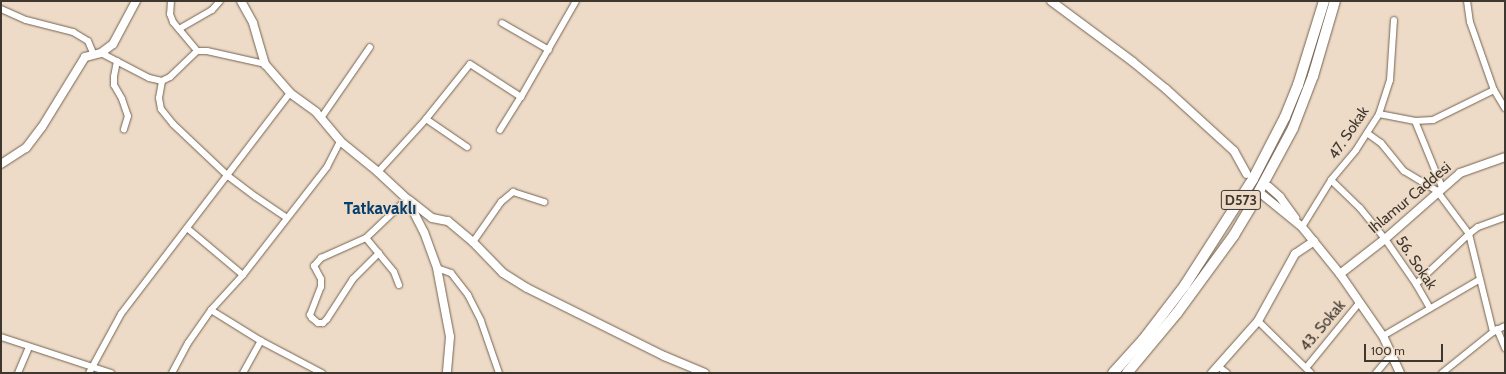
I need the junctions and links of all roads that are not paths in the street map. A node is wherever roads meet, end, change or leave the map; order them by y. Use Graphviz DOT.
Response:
graph roads {
  1 [pos="136,1"];
  2 [pos="171,1"];
  3 [pos="220,1"];
  4 [pos="241,1"];
  5 [pos="576,1"];
  6 [pos="1051,1"];
  7 [pos="1324,1"];
  8 [pos="1335,1"];
  9 [pos="1467,1"];
  10 [pos="1,9"];
  11 [pos="1394,20"];
  12 [pos="502,23"];
  13 [pos="179,29"];
  14 [pos="370,47"];
  15 [pos="549,50"];
  16 [pos="197,51"];
  17 [pos="98,54"];
  18 [pos="117,61"];
  19 [pos="265,64"];
  20 [pos="162,81"];
  21 [pos="1494,90"];
  22 [pos="290,93"];
  23 [pos="521,97"];
  24 [pos="1505,108"];
  25 [pos="1378,114"];
  26 [pos="322,118"];
  27 [pos="426,119"];
  28 [pos="1416,121"];
  29 [pos="124,129"];
  30 [pos="500,130"];
  31 [pos="1366,133"];
  32 [pos="340,141"];
  33 [pos="467,147"];
  34 [pos="1505,157"];
  35 [pos="1,164"];
  36 [pos="378,172"];
  37 [pos="1247,174"];
  38 [pos="228,176"];
  39 [pos="1331,180"];
  40 [pos="1268,187"];
  41 [pos="1439,189"];
  42 [pos="1259,192"];
  43 [pos="407,199"];
  44 [pos="544,202"];
  45 [pos="1505,217"];
  46 [pos="287,218"];
  47 [pos="1302,226"];
  48 [pos="187,228"];
  49 [pos="1469,234"];
  50 [pos="366,238"];
  51 [pos="1385,239"];
  52 [pos="1314,241"];
  53 [pos="473,242"];
  54 [pos="379,253"];
  55 [pos="437,268"];
  56 [pos="1340,274"];
  57 [pos="243,275"];
  58 [pos="1479,280"];
  59 [pos="1416,284"];
  60 [pos="399,285"];
  61 [pos="1360,302"];
  62 [pos="1430,308"];
  63 [pos="211,310"];
  64 [pos="1258,321"];
  65 [pos="1505,326"];
  66 [pos="1495,330"];
  67 [pos="1382,336"];
  68 [pos="1,337"];
  69 [pos="261,341"];
  70 [pos="29,347"];
  71 [pos="1505,348"];
  72 [pos="1392,354"];
  73 [pos="1218,366"];
  74 [pos="1306,368"];
  75 [pos="91,370"];
  76 [pos="18,373"];
  77 [pos="111,373"];
  78 [pos="172,373"];
  79 [pos="243,373"];
  80 [pos="322,373"];
  81 [pos="447,373"];
  82 [pos="499,373"];
  83 [pos="705,373"];
  84 [pos="1113,373"];
  85 [pos="1127,373"];
  86 [pos="1212,373"];
  87 [pos="1226,373"];
  88 [pos="1311,373"];
  89 [pos="1376,373"];
  90 [pos="1400,373"];
  91 [pos="1442,373"];
  1 -- 17 [label="street"];
  2 -- 13 [label="street"];
  3 -- 13 [label="street"];
  4 -- 19 [label="street"];
  5 -- 15 [label="street"];
  6 -- 37 [label="street"];
  7 -- 84 [label="highway, D573"];
  8 -- 42 [label="highway, D573"];
  9 -- 21 [label="street"];
  10 -- 17 [label="street"];
  11 -- 25 [label="street, 47. Sokak"];
  12 -- 15 [label="street"];
  13 -- 16 [label="street"];
  14 -- 26 [label="street"];
  15 -- 23 [label="street"];
  16 -- 19 [label="street"];
  16 -- 20 [label="street"];
  17 -- 18 [label="street"];
  17 -- 35 [label="street"];
  18 -- 20 [label="street"];
  18 -- 29 [label="street"];
  19 -- 22 [label="street"];
  20 -- 38 [label="street"];
  21 -- 24 [label="street"];
  21 -- 28 [label="street"];
  22 -- 26 [label="street"];
  22 -- 38 [label="street"];
  23 -- 27 [label="street"];
  23 -- 30 [label="street"];
  25 -- 28 [label="street"];
  25 -- 31 [label="street, 47. Sokak"];
  26 -- 32 [label="street"];
  27 -- 33 [label="street"];
  27 -- 36 [label="street"];
  28 -- 41 [label="street"];
  31 -- 39 [label="street, 47. Sokak"];
  31 -- 41 [label="street"];
  32 -- 36 [label="street"];
  32 -- 46 [label="street"];
  34 -- 41 [label="street, Ihlamur Caddesi"];
  36 -- 43 [label="street"];
  38 -- 46 [label="street"];
  38 -- 48 [label="street"];
  39 -- 47 [label="street, 47. Sokak"];
  39 -- 51 [label="street, 56. Sokak"];
  40 -- 47 [label="street"];
  41 -- 49 [label="street"];
  41 -- 51 [label="street, Ihlamur Caddesi"];
  42 -- 47 [label="street"];
  42 -- 85 [label="highway, D573"];
  43 -- 50 [label="street"];
  43 -- 53 [label="street"];
  43 -- 55 [label="street"];
  44 -- 53 [label="street"];
  45 -- 49 [label="street"];
  46 -- 57 [label="street"];
  47 -- 52 [label="street"];
  48 -- 57 [label="street"];
  48 -- 75 [label="street"];
  49 -- 58 [label="street"];
  49 -- 59 [label="street"];
  50 -- 54 [label="street"];
  50 -- 54 [label="street"];
  51 -- 56 [label="street, Ihlamur Caddesi"];
  51 -- 59 [label="street, 56. Sokak"];
  52 -- 56 [label="street"];
  52 -- 64 [label="street"];
  53 -- 83 [label="street"];
  54 -- 60 [label="street"];
  55 -- 81 [label="street"];
  55 -- 82 [label="street"];
  56 -- 61 [label="street"];
  57 -- 63 [label="street"];
  58 -- 62 [label="street"];
  58 -- 66 [label="street"];
  59 -- 62 [label="street, 56. Sokak"];
  61 -- 67 [label="street"];
  61 -- 74 [label="street, 43. Sokak"];
  62 -- 67 [label="street"];
  63 -- 69 [label="street"];
  63 -- 78 [label="street"];
  64 -- 73 [label="street"];
  64 -- 74 [label="street"];
  65 -- 66 [label="street"];
  66 -- 71 [label="street"];
  66 -- 91 [label="street"];
  67 -- 72 [label="street"];
  68 -- 70 [label="street"];
  69 -- 79 [label="street"];
  69 -- 80 [label="street"];
  70 -- 75 [label="street"];
  70 -- 76 [label="street"];
  72 -- 89 [label="street"];
  72 -- 90 [label="street"];
  73 -- 86 [label="street"];
  73 -- 87 [label="street"];
  74 -- 88 [label="street"];
  75 -- 77 [label="street"];
}
